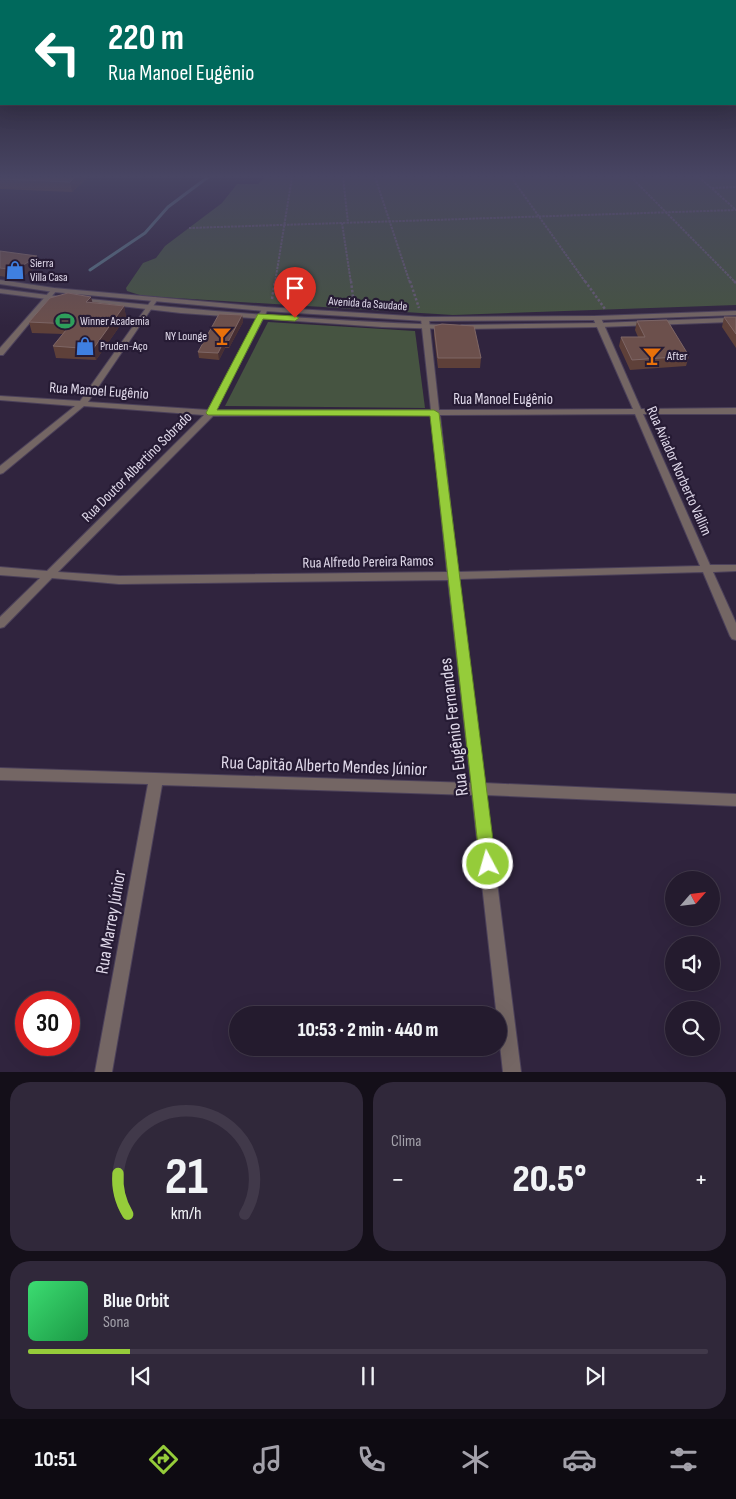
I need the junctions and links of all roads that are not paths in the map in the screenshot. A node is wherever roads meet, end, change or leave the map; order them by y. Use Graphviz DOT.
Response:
graph roads {
  1 [pos="0,282"];
  2 [pos="54,290"];
  3 [pos="0,291"];
  4 [pos="46,297"];
  5 [pos="155,299"];
  6 [pos="150,307"];
  7 [pos="263,312"];
  8 [pos="736,312"];
  9 [pos="736,319"];
  10 [pos="424,320"];
  11 [pos="599,321"];
  12 [pos="0,353"];
  13 [pos="0,398"];
  14 [pos="82,404"];
  15 [pos="638,411"];
  16 [pos="736,411"];
  17 [pos="211,413"];
  18 [pos="434,413"];
  19 [pos="0,471"];
  20 [pos="736,568"];
  21 [pos="707,569"];
  22 [pos="0,571"];
  23 [pos="50,575"];
  24 [pos="453,576"];
  25 [pos="0,624"];
  26 [pos="736,636"];
  27 [pos="0,774"];
  28 [pos="156,779"];
  29 [pos="479,789"];
  30 [pos="736,800"];
  31 [pos="103,1072"];
  32 [pos="512,1072"];
  1 -- 2 [label="street, Avenida da Saudade"];
  2 -- 4 [label="street"];
  2 -- 5 [label="street, Avenida da Saudade"];
  3 -- 4 [label="street, Avenida da Saudade"];
  4 -- 6 [label="street, Avenida da Saudade"];
  4 -- 12 [label="street"];
  5 -- 6 [label="street"];
  5 -- 7 [label="street, Avenida da Saudade"];
  6 -- 7 [label="street, Avenida da Saudade"];
  6 -- 14 [label="street"];
  7 -- 10 [label="street, Avenida da Saudade"];
  7 -- 17 [label="street, Rua Doutor Albertino Sobrado"];
  8 -- 11 [label="street, Avenida da Saudade"];
  9 -- 11 [label="street, Avenida da Saudade"];
  10 -- 11 [label="street, Avenida da Saudade"];
  10 -- 18 [label="street, Rua Eugênio Fernandes"];
  11 -- 15 [label="street, Rua Aviador Norberto Vallim"];
  13 -- 14 [label="street, Rua Manoel Eugênio"];
  14 -- 17 [label="street, Rua Manoel Eugênio"];
  14 -- 19 [label="street"];
  15 -- 16 [label="street, Rua Manoel Eugênio"];
  15 -- 18 [label="street, Rua Manoel Eugênio"];
  15 -- 21 [label="street, Rua Aviador Norberto Vallim"];
  17 -- 18 [label="street, Rua Manoel Eugênio"];
  17 -- 23 [label="street, Rua Doutor Albertino Sobrado"];
  18 -- 24 [label="street, Rua Eugênio Fernandes"];
  20 -- 21 [label="street, Rua Alfredo Pereira Ramos"];
  21 -- 24 [label="street, Rua Alfredo Pereira Ramos"];
  21 -- 26 [label="street, Rua Aviador Norberto Vallim"];
  22 -- 23 [label="street, Rua Alfredo Pereira Ramos"];
  23 -- 24 [label="street, Rua Alfredo Pereira Ramos"];
  23 -- 25 [label="street, Rua Doutor Albertino Sobrado"];
  24 -- 29 [label="street, Rua Eugênio Fernandes"];
  27 -- 28 [label="street, Rua Capitão Alberto Mendes Júnior"];
  28 -- 29 [label="street, Rua Capitão Alberto Mendes Júnior"];
  28 -- 31 [label="street, Rua Marrey Júnior"];
  29 -- 30 [label="street, Rua Capitão Alberto Mendes Júnior"];
  29 -- 32 [label="street, Rua Eugênio Fernandes"];
}
